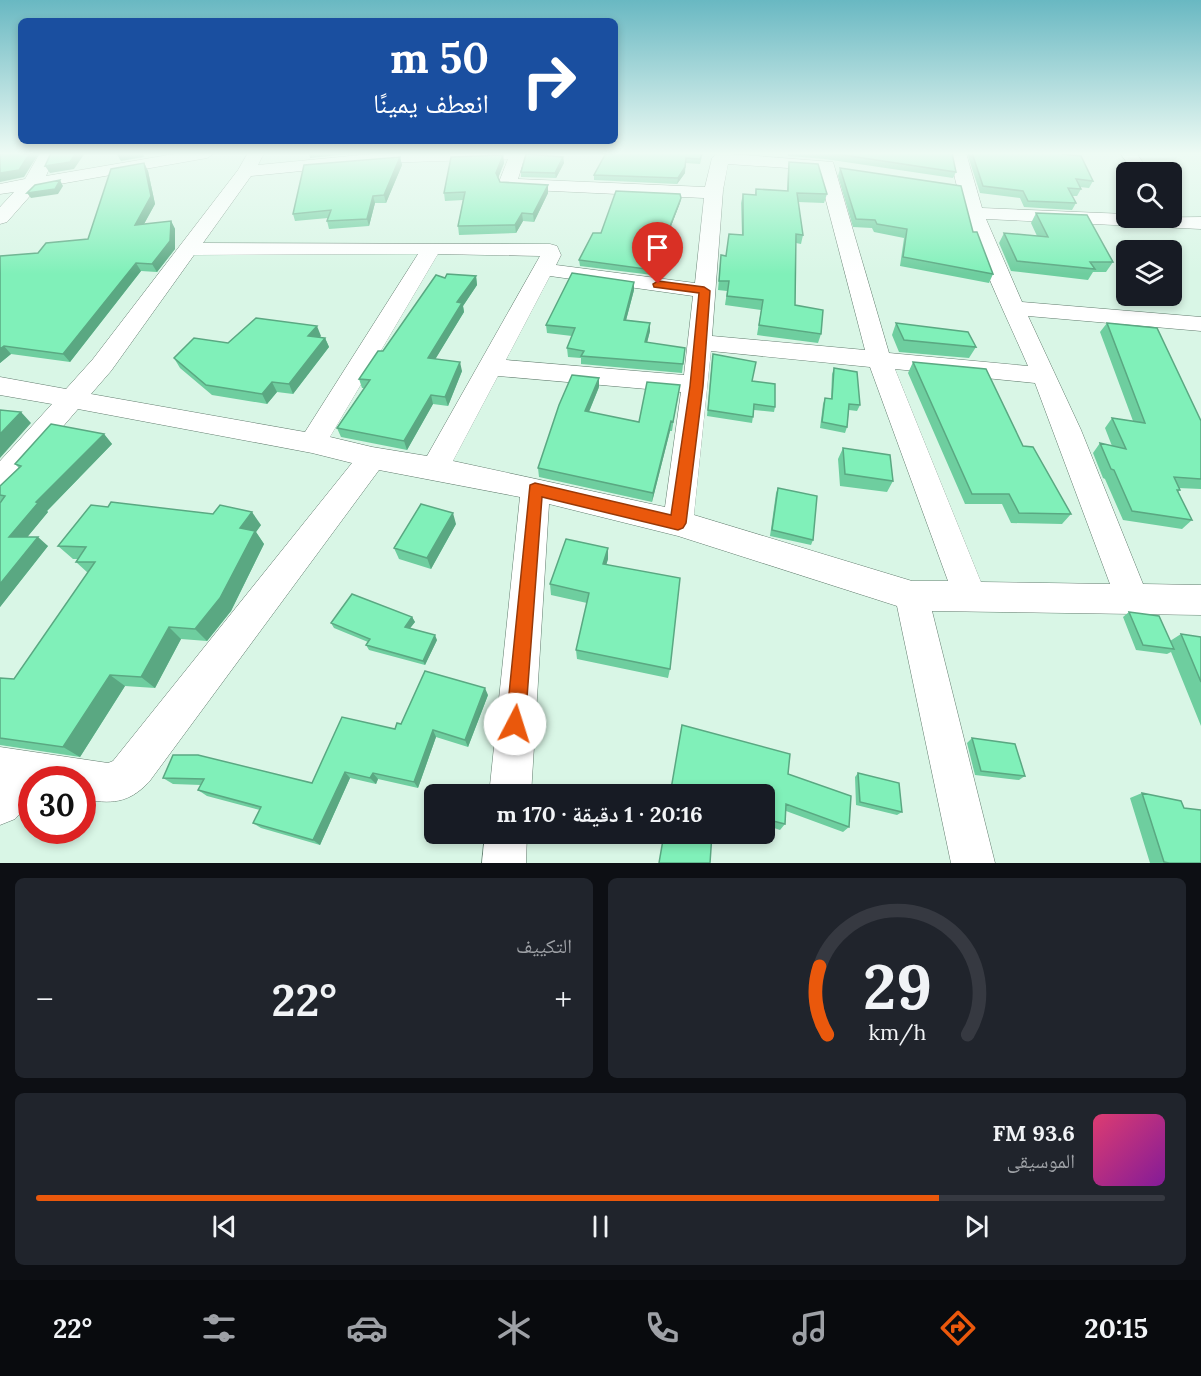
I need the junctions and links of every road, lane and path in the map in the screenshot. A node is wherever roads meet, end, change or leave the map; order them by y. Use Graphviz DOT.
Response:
graph roads {
  1 [pos="23,193"];
  2 [pos="228,193"];
  3 [pos="714,193"];
  4 [pos="843,193"];
  5 [pos="963,193"];
  6 [pos="976,213"];
  7 [pos="1116,216"];
  8 [pos="0,218"];
  9 [pos="1182,219"];
  10 [pos="1201,223"];
  11 [pos="432,248"];
  12 [pos="188,249"];
  13 [pos="543,269"];
  14 [pos="704,291"];
  15 [pos="1013,308"];
  16 [pos="1201,324"];
  17 [pos="699,342"];
  18 [pos="879,359"];
  19 [pos="489,367"];
  20 [pos="1044,376"];
  21 [pos="0,386"];
  22 [pos="696,386"];
  23 [pos="74,400"];
  24 [pos="312,443"];
  25 [pos="372,458"];
  26 [pos="435,468"];
  27 [pos="0,480"];
  28 [pos="535,489"];
  29 [pos="678,523"];
  30 [pos="912,596"];
  31 [pos="970,596"];
  32 [pos="1133,600"];
  33 [pos="1201,600"];
  34 [pos="15,770"];
  35 [pos="511,784"];
  36 [pos="0,804"];
  37 [pos="505,844"];
  38 [pos="504,863"];
  39 [pos="973,863"];
  1 -- 8 [label="street"];
  2 -- 12 [label="street"];
  3 -- 14 [label="street"];
  4 -- 18 [label="street"];
  5 -- 6 [label="street"];
  6 -- 7 [label="street"];
  6 -- 15 [label="street"];
  9 -- 10 [label="street"];
  11 -- 12 [label="street"];
  11 -- 13 [label="street"];
  11 -- 24 [label="street"];
  12 -- 23 [label="street"];
  13 -- 14 [label="street"];
  13 -- 19 [label="street"];
  14 -- 17 [label="street"];
  15 -- 16 [label="street"];
  15 -- 20 [label="street"];
  17 -- 18 [label="street"];
  17 -- 22 [label="street"];
  18 -- 20 [label="street"];
  18 -- 31 [label="street"];
  19 -- 22 [label="street"];
  19 -- 26 [label="street"];
  20 -- 32 [label="street"];
  21 -- 23 [label="street"];
  22 -- 29 [label="street"];
  23 -- 24 [label="street"];
  23 -- 27 [label="street"];
  24 -- 25 [label="street"];
  25 -- 26 [label="street"];
  25 -- 34 [label="street"];
  26 -- 28 [label="street"];
  28 -- 29 [label="street"];
  28 -- 35 [label="street"];
  29 -- 30 [label="street"];
  30 -- 31 [label="street"];
  30 -- 39 [label="street"];
  31 -- 32 [label="street"];
  32 -- 33 [label="street"];
  34 -- 36 [label="street"];
  37 -- 38 [label="street"];
}
